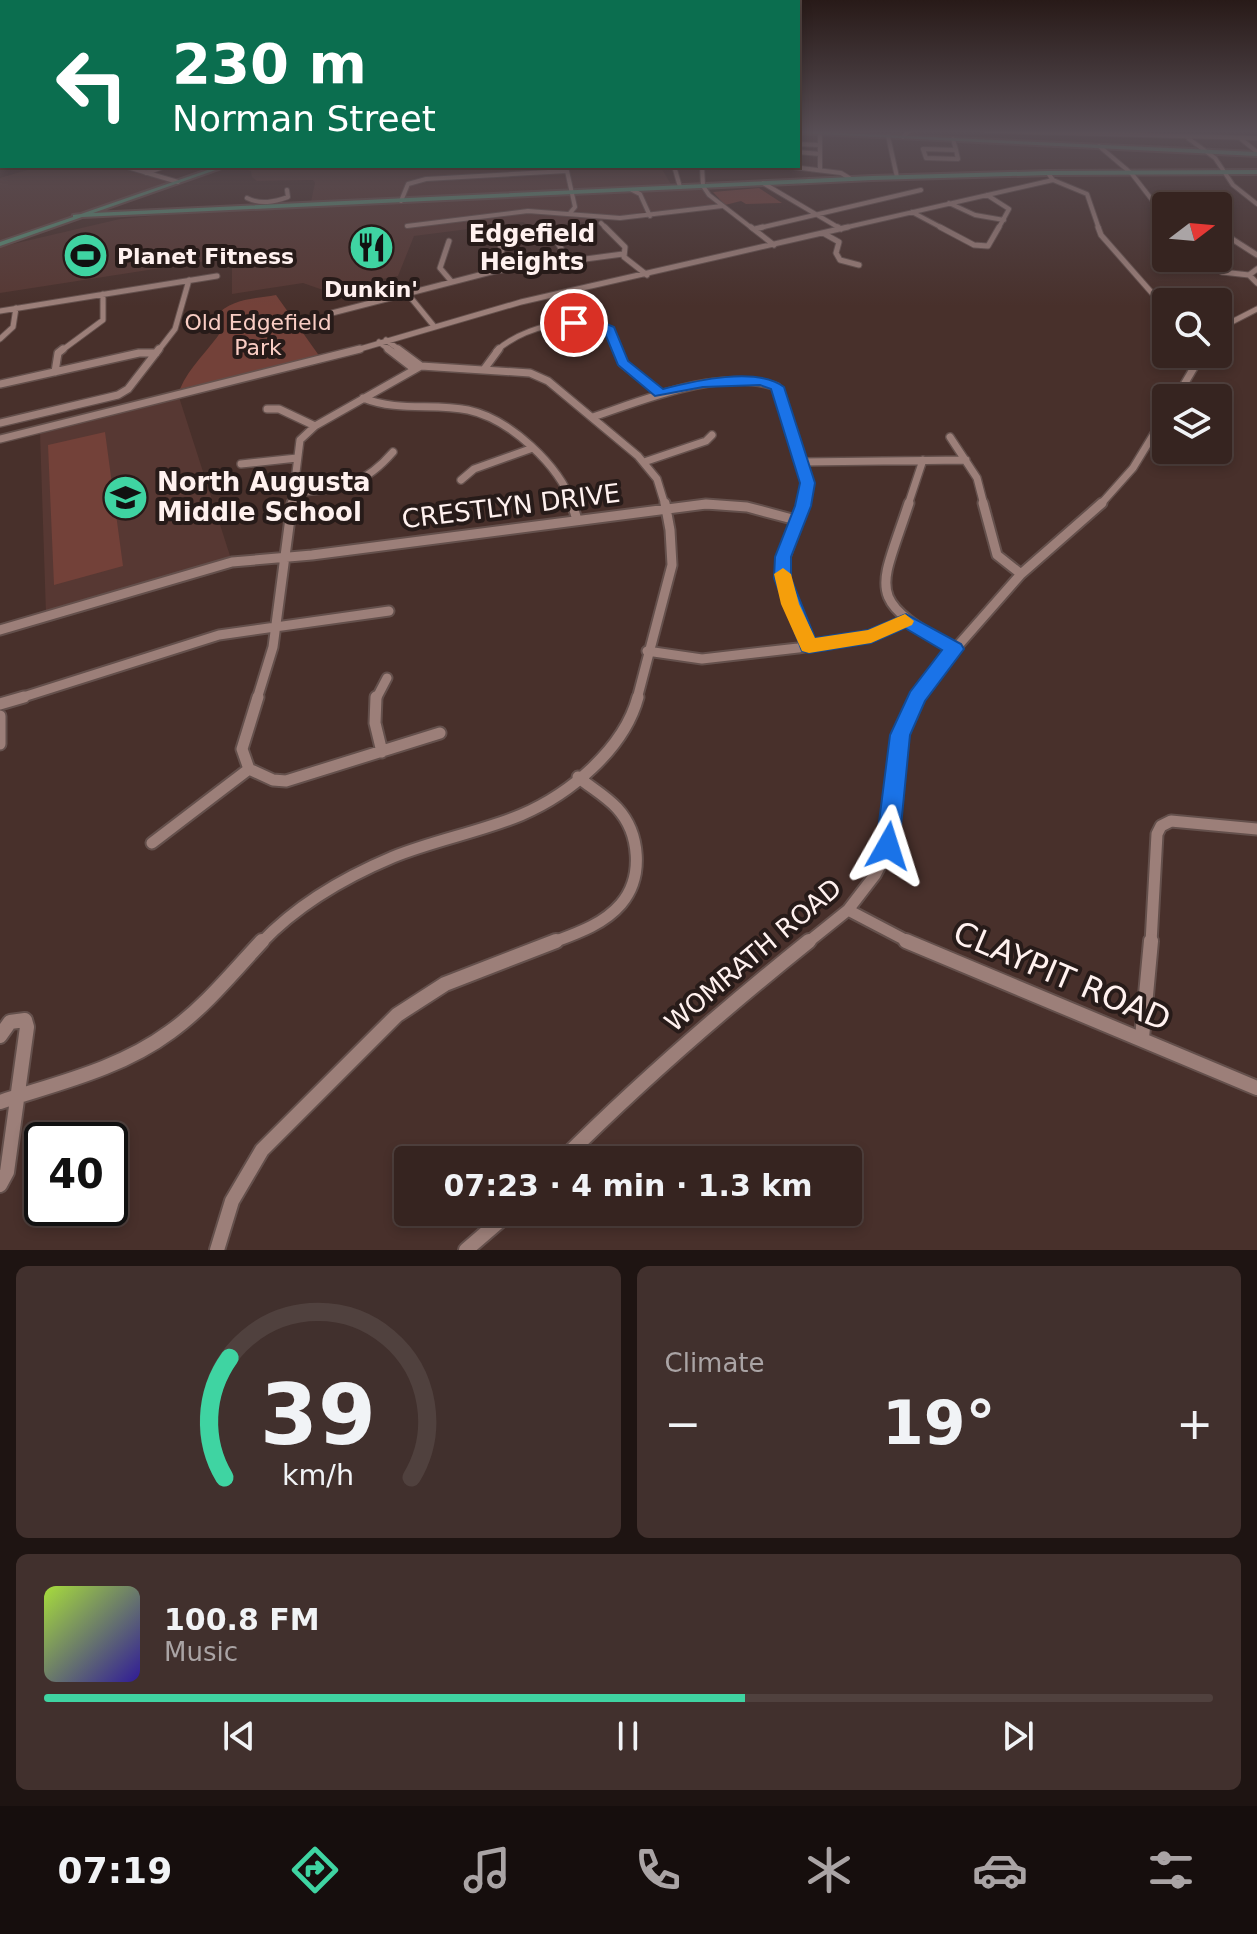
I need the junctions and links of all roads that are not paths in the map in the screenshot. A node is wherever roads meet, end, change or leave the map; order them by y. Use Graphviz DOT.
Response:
graph roads {
  1 [pos="160,189"];
  2 [pos="406,189"];
  3 [pos="629,189"];
  4 [pos="663,189"];
  5 [pos="706,189"];
  6 [pos="774,189"];
  7 [pos="1012,189"];
  8 [pos="1076,189"];
  9 [pos="1238,189"];
  10 [pos="287,190"];
  11 [pos="921,190"];
  12 [pos="571,192"];
  13 [pos="643,192"];
  14 [pos="987,195"];
  15 [pos="247,198"];
  16 [pos="402,202"];
  17 [pos="949,203"];
  18 [pos="279,204"];
  19 [pos="1257,204"];
  20 [pos="722,206"];
  21 [pos="105,212"];
  22 [pos="912,212"];
  23 [pos="160,213"];
  24 [pos="570,213"];
  25 [pos="818,214"];
  26 [pos="650,216"];
  27 [pos="77,217"];
  28 [pos="1004,220"];
  29 [pos="601,223"];
  30 [pos="407,226"];
  31 [pos="755,229"];
  32 [pos="841,229"];
  33 [pos="550,230"];
  34 [pos="823,233"];
  35 [pos="499,237"];
  36 [pos="1232,239"];
  37 [pos="449,241"];
  38 [pos="0,244"];
  39 [pos="774,245"];
  40 [pos="623,254"];
  41 [pos="1257,255"];
  42 [pos="568,260"];
  43 [pos="859,265"];
  44 [pos="505,269"];
  45 [pos="1257,269"];
  46 [pos="1220,272"];
  47 [pos="647,275"];
  48 [pos="1249,275"];
  49 [pos="217,276"];
  50 [pos="189,280"];
  51 [pos="451,281"];
  52 [pos="1257,283"];
  53 [pos="407,293"];
  54 [pos="1152,293"];
  55 [pos="103,294"];
  56 [pos="16,308"];
  57 [pos="1257,309"];
  58 [pos="0,311"];
  59 [pos="332,313"];
  60 [pos="1232,322"];
  61 [pos="433,325"];
  62 [pos="0,339"];
  63 [pos="382,341"];
  64 [pos="156,353"];
  65 [pos="418,367"];
  66 [pos="485,368"];
  67 [pos="55,372"];
  68 [pos="0,384"];
  69 [pos="660,393"];
  70 [pos="363,398"];
  71 [pos="267,409"];
  72 [pos="593,417"];
  73 [pos="0,423"];
  74 [pos="315,426"];
  75 [pos="712,435"];
  76 [pos="950,437"];
  77 [pos="1152,437"];
  78 [pos="0,439"];
  79 [pos="530,449"];
  80 [pos="393,452"];
  81 [pos="297,458"];
  82 [pos="923,460"];
  83 [pos="966,460"];
  84 [pos="644,462"];
  85 [pos="802,462"];
  86 [pos="241,464"];
  87 [pos="461,480"];
  88 [pos="293,493"];
  89 [pos="667,509"];
  90 [pos="577,520"];
  91 [pos="796,520"];
  92 [pos="286,557"];
  93 [pos="1021,574"];
  94 [pos="389,611"];
  95 [pos="906,620"];
  96 [pos="277,626"];
  97 [pos="0,630"];
  98 [pos="809,646"];
  99 [pos="954,649"];
  100 [pos="647,651"];
  101 [pos="387,678"];
  102 [pos="0,704"];
  103 [pos="0,716"];
  104 [pos="440,733"];
  105 [pos="0,744"];
  106 [pos="382,752"];
  107 [pos="249,769"];
  108 [pos="578,777"];
  109 [pos="1257,829"];
  110 [pos="152,843"];
  111 [pos="848,910"];
  112 [pos="0,1036"];
  113 [pos="1142,1038"];
  114 [pos="1257,1088"];
  115 [pos="15,1096"];
  116 [pos="0,1102"];
  117 [pos="576,1146"];
  118 [pos="0,1185"];
  119 [pos="494,1226"];
  120 [pos="217,1250"];
  121 [pos="466,1250"];
  1 -- 21 [label="main road"];
  2 -- 16 [label="street"];
  3 -- 12 [label="main road"];
  4 -- 13 [label="main road"];
  5 -- 20 [label="street"];
  6 -- 25 [label="street"];
  7 -- 14 [label="street"];
  8 -- 54 [label="street"];
  9 -- 19 [label="street"];
  10 -- 18 [label="street"];
  11 -- 25 [label="street"];
  12 -- 13 [label="main road"];
  12 -- 16 [label="main road"];
  12 -- 24 [label="street"];
  13 -- 26 [label="street"];
  14 -- 17 [label="street"];
  14 -- 28 [label="street"];
  15 -- 18 [label="street"];
  16 -- 18 [label="main road"];
  16 -- 18 [label="main road"];
  17 -- 22 [label="street"];
  17 -- 28 [label="street"];
  18 -- 21 [label="main road"];
  18 -- 23 [label="main road"];
  20 -- 26 [label="street"];
  20 -- 31 [label="street"];
  21 -- 27 [label="main road"];
  21 -- 27 [label="main road"];
  22 -- 28 [label="street"];
  22 -- 32 [label="street"];
  23 -- 27 [label="main road"];
  23 -- 38 [label="main road"];
  24 -- 26 [label="street"];
  24 -- 30 [label="street"];
  25 -- 31 [label="street"];
  25 -- 32 [label="street"];
  27 -- 38 [label="main road"];
  29 -- 40 [label="street"];
  31 -- 39 [label="street"];
  32 -- 34 [label="street"];
  33 -- 42 [label="street"];
  34 -- 39 [label="street"];
  34 -- 43 [label="street"];
  35 -- 44 [label="street"];
  36 -- 41 [label="street"];
  37 -- 51 [label="street"];
  39 -- 47 [label="street"];
  40 -- 42 [label="street"];
  40 -- 47 [label="street"];
  42 -- 44 [label="street"];
  44 -- 51 [label="street"];
  45 -- 48 [label="street"];
  46 -- 48 [label="street"];
  47 -- 61 [label="street"];
  48 -- 52 [label="street"];
  49 -- 50 [label="street"];
  50 -- 55 [label="street"];
  50 -- 64 [label="street"];
  51 -- 53 [label="street"];
  53 -- 59 [label="street"];
  53 -- 61 [label="street"];
  55 -- 56 [label="street"];
  55 -- 67 [label="street"];
  56 -- 58 [label="street"];
  56 -- 62 [label="street"];
  57 -- 60 [label="street"];
  61 -- 63 [label="street"];
  63 -- 65 [label="street"];
  63 -- 78 [label="street"];
  64 -- 67 [label="street"];
  64 -- 73 [label="street"];
  65 -- 66 [label="street"];
  65 -- 70 [label="street"];
  66 -- 69 [label="street"];
  66 -- 72 [label="street"];
  67 -- 68 [label="street"];
  69 -- 72 [label="street"];
  69 -- 85 [label="street"];
  70 -- 74 [label="street"];
  70 -- 79 [label="street"];
  71 -- 74 [label="street"];
  72 -- 84 [label="street"];
  74 -- 81 [label="street"];
  75 -- 84 [label="street"];
  76 -- 83 [label="street"];
  77 -- 93 [label="street, WOMRATH ROAD"];
  79 -- 87 [label="street"];
  79 -- 90 [label="street"];
  80 -- 88 [label="street"];
  81 -- 86 [label="street"];
  81 -- 88 [label="street"];
  82 -- 83 [label="street"];
  82 -- 85 [label="street"];
  82 -- 95 [label="street"];
  83 -- 93 [label="street"];
  84 -- 89 [label="street"];
  85 -- 91 [label="street"];
  88 -- 92 [label="street"];
  89 -- 90 [label="street, CRESTLYN DRIVE"];
  89 -- 91 [label="street, CRESTLYN DRIVE"];
  89 -- 100 [label="street"];
  90 -- 92 [label="street, CRESTLYN DRIVE"];
  91 -- 98 [label="street"];
  92 -- 96 [label="street"];
  92 -- 97 [label="street, CRESTLYN DRIVE"];
  93 -- 99 [label="street, WOMRATH ROAD"];
  94 -- 96 [label="street"];
  95 -- 98 [label="street"];
  95 -- 99 [label="street"];
  96 -- 102 [label="street"];
  96 -- 107 [label="street"];
  98 -- 100 [label="street"];
  99 -- 111 [label="street, WOMRATH ROAD"];
  100 -- 108 [label="street"];
  101 -- 106 [label="street"];
  103 -- 105 [label="street"];
  104 -- 106 [label="street"];
  106 -- 107 [label="street"];
  107 -- 110 [label="street"];
  108 -- 115 [label="street"];
  108 -- 120 [label="street"];
  109 -- 113 [label="street"];
  111 -- 113 [label="street, CLAYPIT ROAD"];
  111 -- 117 [label="street, WOMRATH ROAD"];
  112 -- 115 [label="street"];
  113 -- 114 [label="street, CLAYPIT ROAD"];
  115 -- 116 [label="street"];
  115 -- 118 [label="street"];
  119 -- 121 [label="street"];
}
